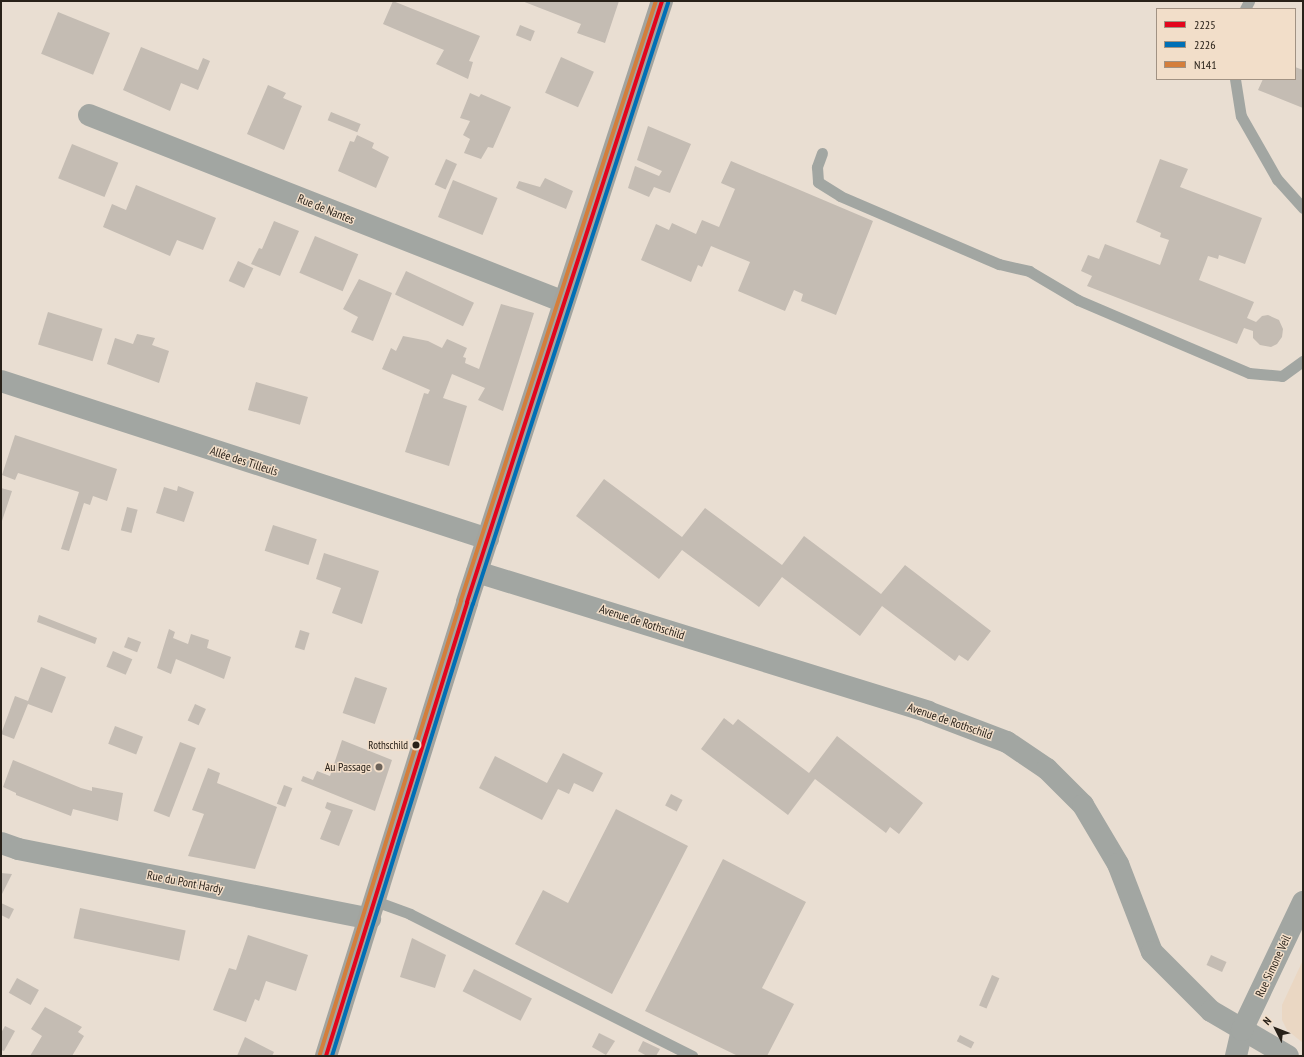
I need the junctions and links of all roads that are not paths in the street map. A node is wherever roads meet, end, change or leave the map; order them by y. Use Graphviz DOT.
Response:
graph roads {
  1 [pos="662,1"];
  2 [pos="1235,80"];
  3 [pos="89,115"];
  4 [pos="822,153"];
  5 [pos="1303,208"];
  6 [pos="564,302"];
  7 [pos="1303,362"];
  8 [pos="1,381"];
  9 [pos="488,539"];
  10 [pos="477,572"];
  11 [pos="1,844"];
  12 [pos="1303,902"];
  13 [pos="373,910"];
  14 [pos="1242,1030"];
  15 [pos="326,1056"];
  16 [pos="692,1056"];
  17 [pos="1236,1056"];
  18 [pos="1288,1056"];
  1 -- 6 [label="main road"];
  2 -- 5 [label="lane"];
  3 -- 6 [label="street, Rue de Nantes"];
  4 -- 7 [label="lane"];
  6 -- 9 [label="main road"];
  8 -- 9 [label="street, Allée des Tilleuls"];
  9 -- 10 [label="main road"];
  10 -- 13 [label="main road"];
  10 -- 14 [label="street, Avenue de Rothschild"];
  11 -- 13 [label="street, Rue du Pont Hardy"];
  12 -- 14 [label="street, Rue Simone Veil"];
  13 -- 15 [label="main road"];
  13 -- 16 [label="lane"];
  14 -- 17 [label="street, Rue Simone Veil"];
  14 -- 18 [label="street, Avenue de Rothschild"];
}
